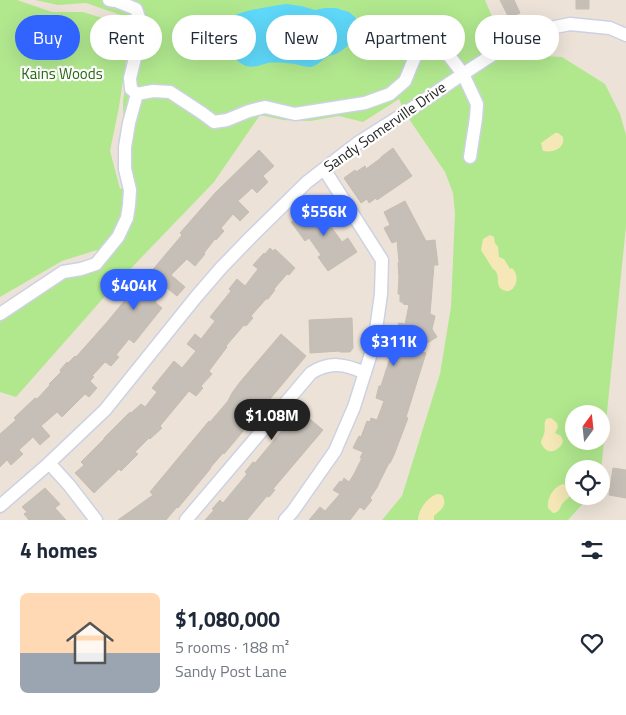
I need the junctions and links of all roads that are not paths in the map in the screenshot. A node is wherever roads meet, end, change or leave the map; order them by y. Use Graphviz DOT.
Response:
graph roads {
  1 [pos="109,0"];
  2 [pos="626,35"];
  3 [pos="463,74"];
  4 [pos="137,94"];
  5 [pos="470,156"];
  6 [pos="324,169"];
  7 [pos="0,314"];
  8 [pos="365,373"];
  9 [pos="49,463"];
  10 [pos="0,506"];
  11 [pos="96,520"];
  12 [pos="186,520"];
  13 [pos="285,520"];
  1 -- 4 [label="street"];
  2 -- 3 [label="street, Sandy Somerville Drive"];
  3 -- 4 [label="street"];
  3 -- 5 [label="street"];
  3 -- 6 [label="street, Sandy Somerville Drive"];
  4 -- 7 [label="street"];
  6 -- 8 [label="street"];
  6 -- 9 [label="street, Sandy Somerville Drive"];
  8 -- 12 [label="street"];
  8 -- 13 [label="street"];
  9 -- 10 [label="street, Sandy Somerville Drive"];
  9 -- 11 [label="street"];
}
